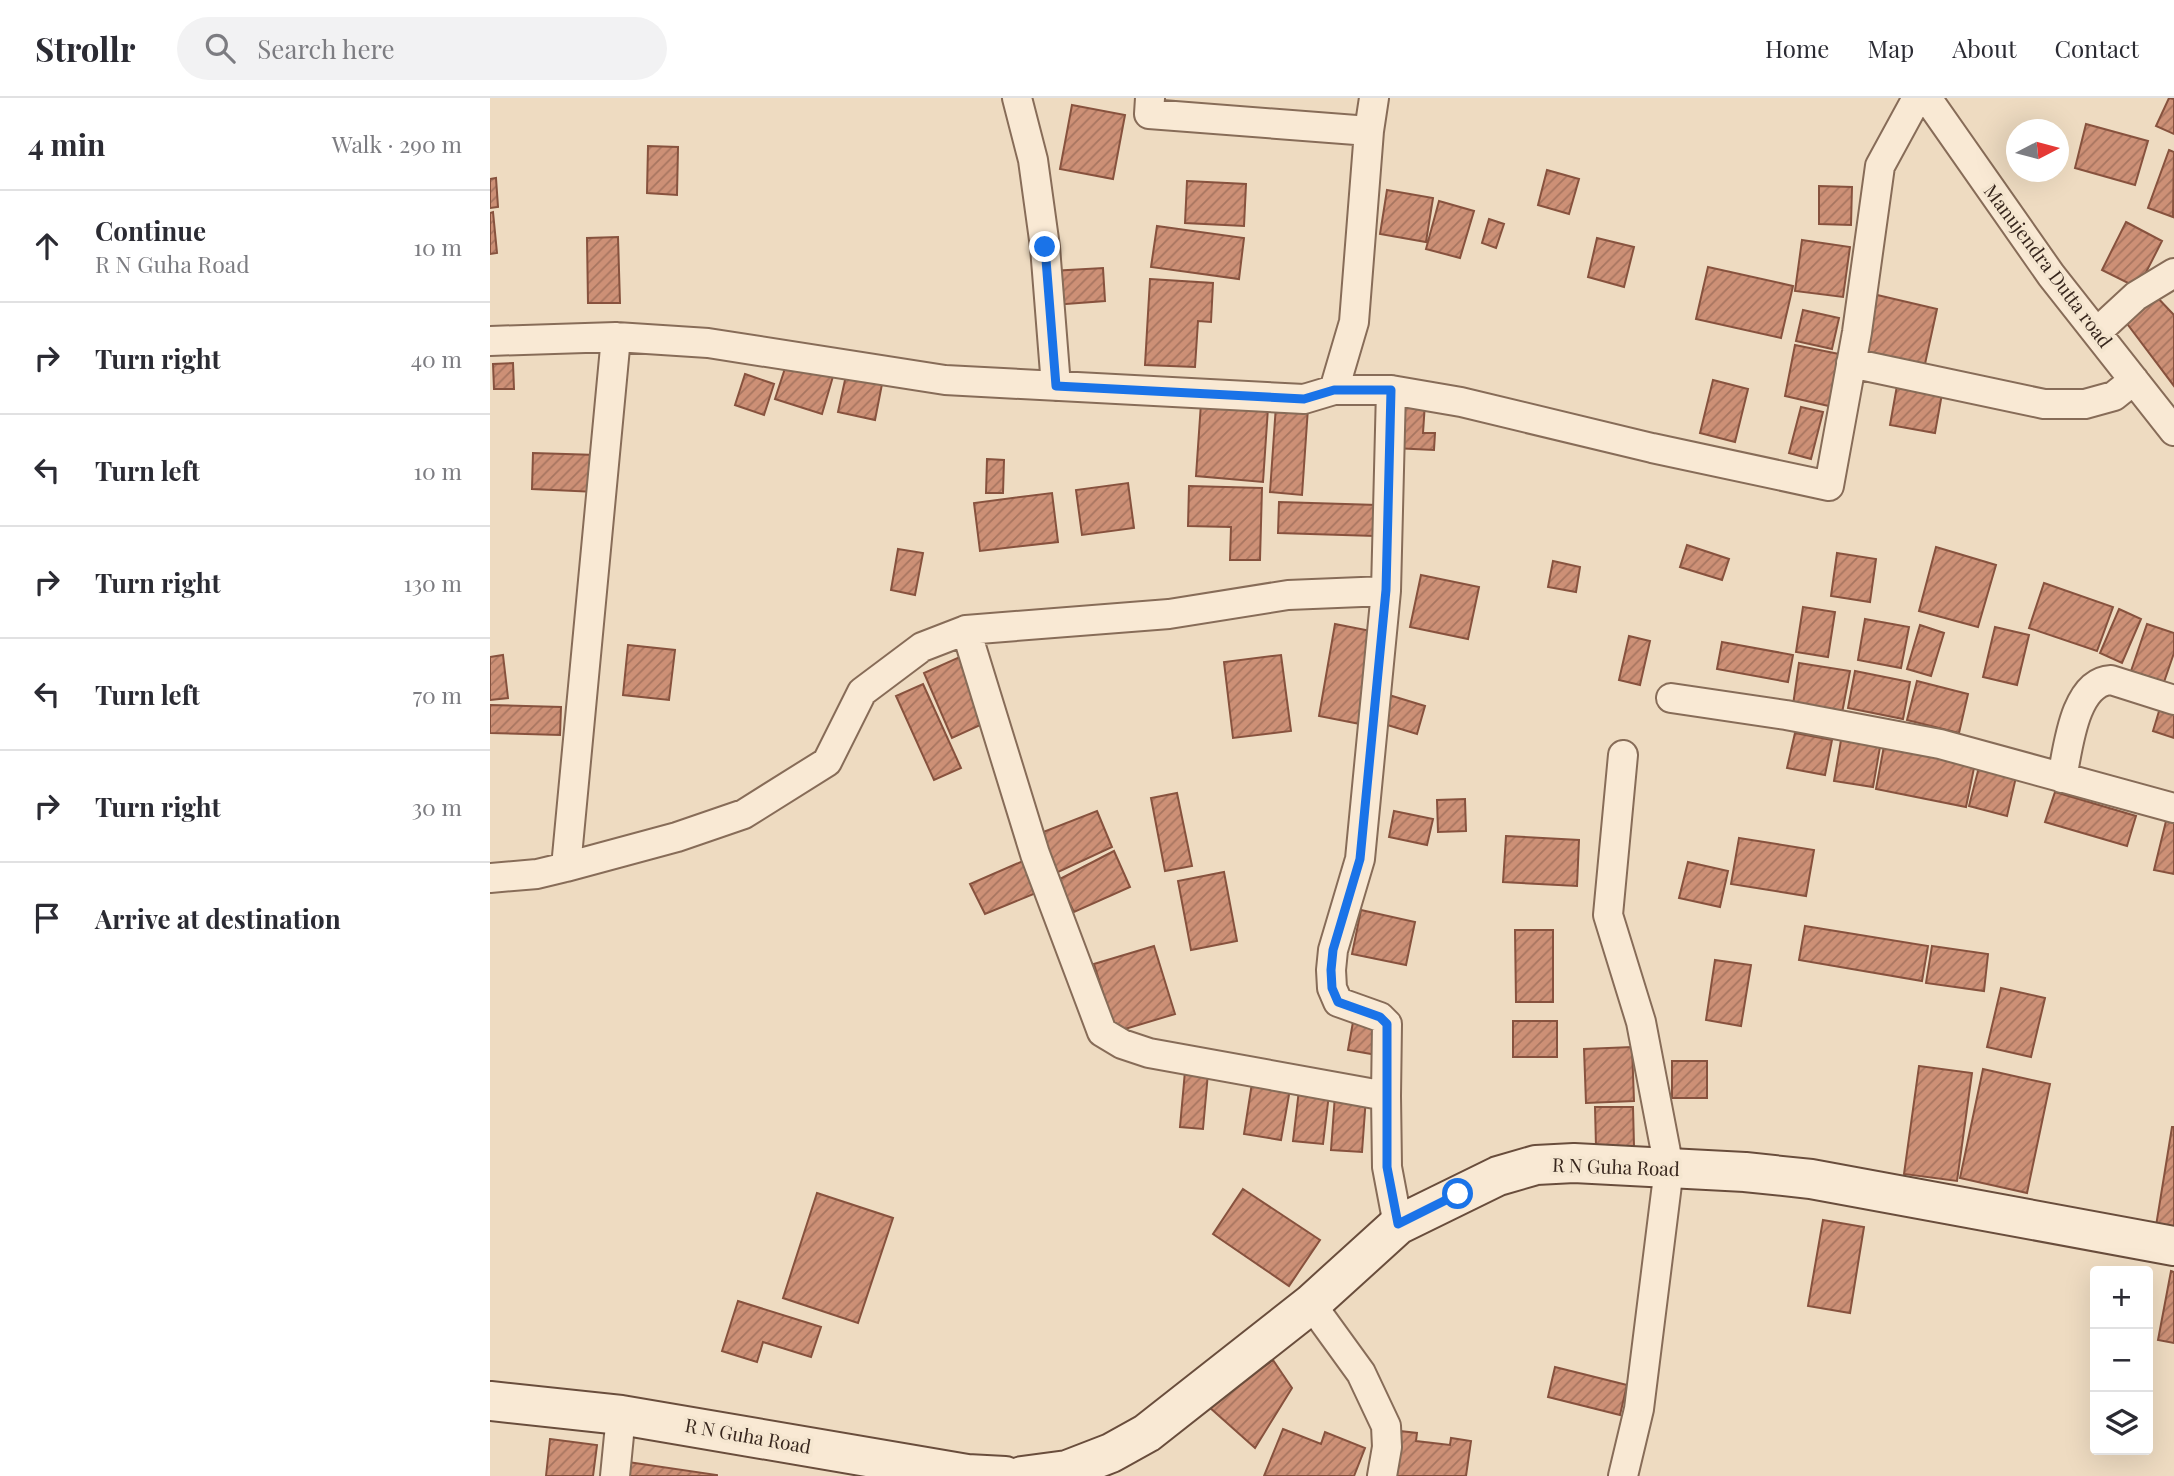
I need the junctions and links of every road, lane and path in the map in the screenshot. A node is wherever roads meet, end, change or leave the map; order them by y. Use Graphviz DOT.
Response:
graph roads {
  1 [pos="1017,98"];
  2 [pos="1150,98"];
  3 [pos="1374,98"];
  4 [pos="1917,98"];
  5 [pos="1927,98"];
  6 [pos="1369,131"];
  7 [pos="2174,273"];
  8 [pos="2096,332"];
  9 [pos="616,337"];
  10 [pos="490,341"];
  11 [pos="1851,363"];
  12 [pos="2134,380"];
  13 [pos="1056,386"];
  14 [pos="1334,390"];
  15 [pos="1391,390"];
  16 [pos="2174,431"];
  17 [pos="1386,590"];
  18 [pos="966,630"];
  19 [pos="1671,698"];
  20 [pos="2174,700"];
  21 [pos="1623,755"];
  22 [pos="2062,778"];
  23 [pos="2174,808"];
  24 [pos="566,867"];
  25 [pos="490,878"];
  26 [pos="1386,1096"];
  27 [pos="1669,1168"];
  28 [pos="1398,1224"];
  29 [pos="2174,1246"];
  30 [pos="1311,1304"];
  31 [pos="490,1401"];
  32 [pos="621,1415"];
  33 [pos="967,1475"];
  34 [pos="615,1476"];
  35 [pos="1005,1476"];
  36 [pos="1022,1476"];
  37 [pos="1382,1476"];
  38 [pos="1623,1476"];
  1 -- 13 [label="street"];
  2 -- 6 [label="street"];
  3 -- 6 [label="street"];
  4 -- 11 [label="street"];
  5 -- 8 [label="street, Manujendra Dutta road"];
  6 -- 14 [label="street"];
  7 -- 8 [label="street"];
  8 -- 12 [label="street, Manujendra Dutta road"];
  9 -- 10 [label="street"];
  9 -- 13 [label="street"];
  9 -- 24 [label="street"];
  11 -- 12 [label="street"];
  11 -- 15 [label="street"];
  12 -- 16 [label="street, Manujendra Dutta road"];
  13 -- 14 [label="street"];
  14 -- 15 [label="street"];
  15 -- 17 [label="street"];
  17 -- 18 [label="street"];
  17 -- 26 [label="street"];
  18 -- 24 [label="street"];
  18 -- 26 [label="street"];
  19 -- 22 [label="street"];
  20 -- 22 [label="street"];
  21 -- 27 [label="street"];
  22 -- 23 [label="street"];
  24 -- 25 [label="street"];
  26 -- 28 [label="street"];
  27 -- 28 [label="street, R N Guha Road"];
  27 -- 29 [label="street, R N Guha Road"];
  27 -- 38 [label="street"];
  28 -- 30 [label="street, R N Guha Road"];
  30 -- 36 [label="street, R N Guha Road"];
  30 -- 37 [label="street"];
  31 -- 32 [label="street, R N Guha Road"];
  32 -- 33 [label="street, R N Guha Road"];
  32 -- 34 [label="street"];
  33 -- 35 [label="street, R N Guha Road"];
}
